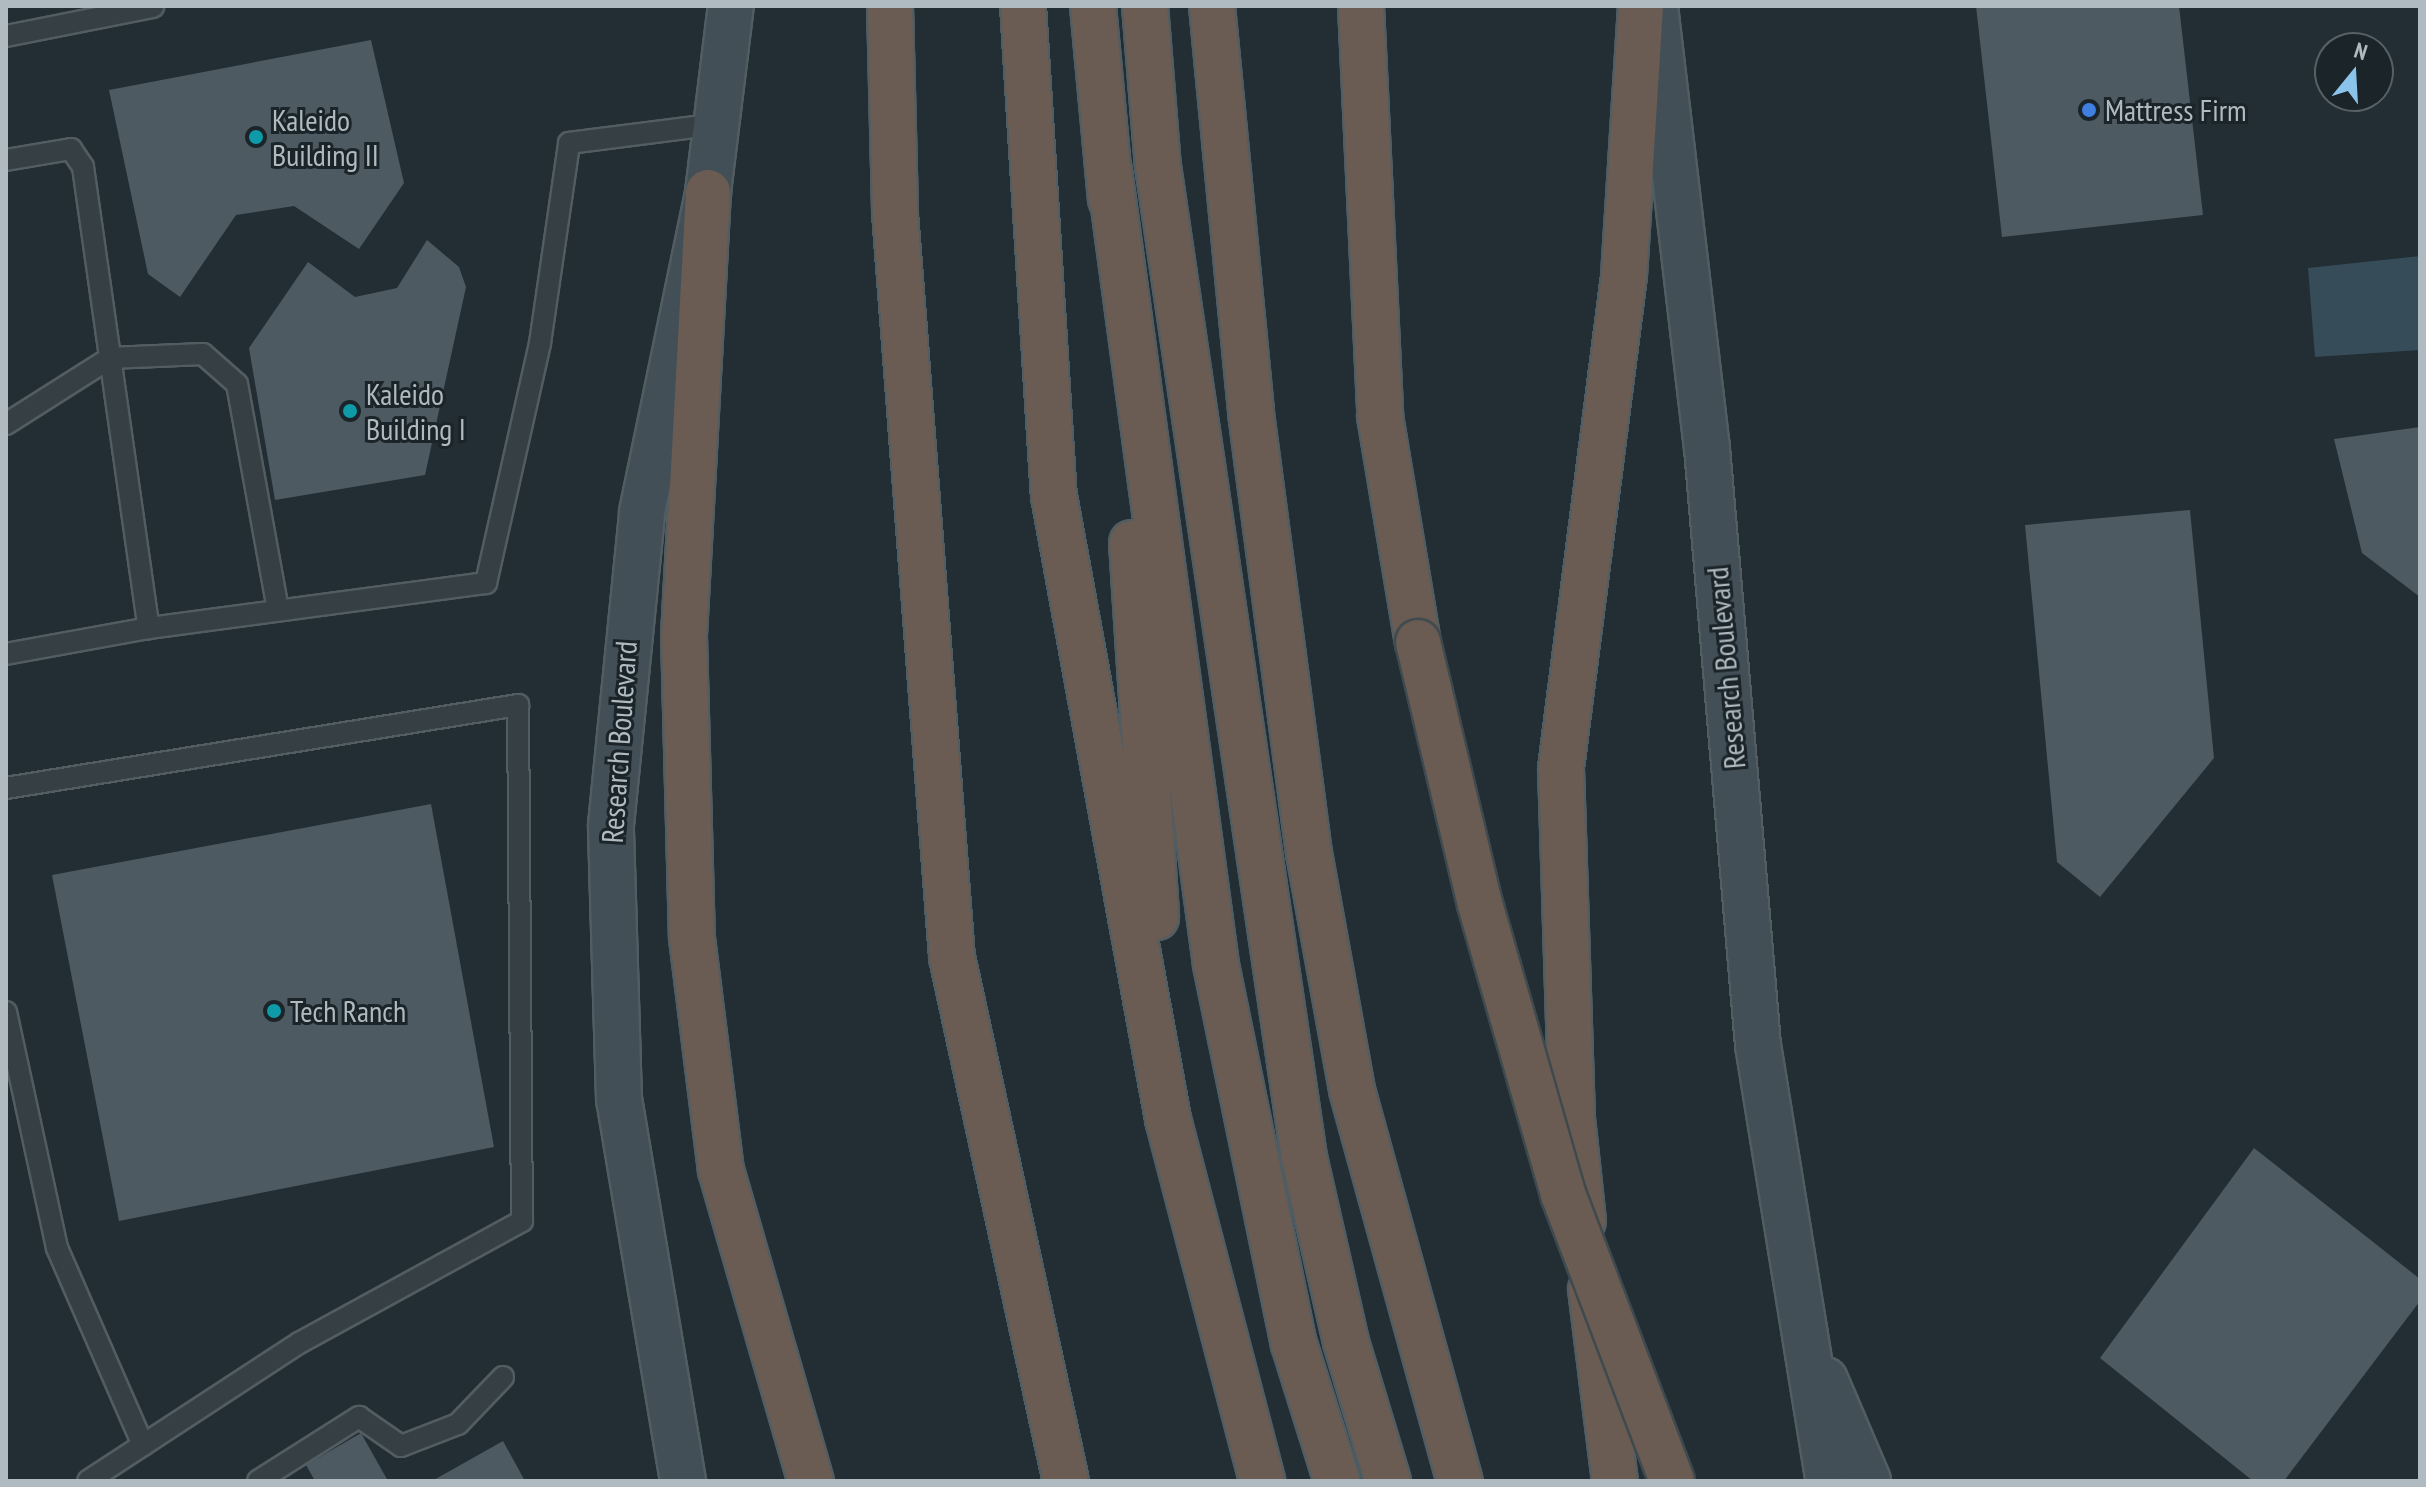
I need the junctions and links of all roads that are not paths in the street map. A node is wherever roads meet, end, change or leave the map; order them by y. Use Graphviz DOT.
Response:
graph roads {
  1 [pos="731,6"];
  2 [pos="890,6"];
  3 [pos="1023,6"];
  4 [pos="1093,6"];
  5 [pos="1145,6"];
  6 [pos="1212,6"];
  7 [pos="1361,6"];
  8 [pos="1641,6"];
  9 [pos="1655,6"];
  10 [pos="153,7"];
  11 [pos="6,36"];
  12 [pos="717,124"];
  13 [pos="6,160"];
  14 [pos="1158,166"];
  15 [pos="1109,170"];
  16 [pos="708,192"];
  17 [pos="110,358"];
  18 [pos="6,424"];
  19 [pos="278,610"];
  20 [pos="149,628"];
  21 [pos="6,654"];
  22 [pos="6,788"];
  23 [pos="1309,853"];
  24 [pos="6,1012"];
  25 [pos="1168,1119"];
  26 [pos="1803,1329"];
  27 [pos="503,1377"];
  28 [pos="143,1445"];
  29 [pos="88,1481"];
  30 [pos="258,1481"];
  31 [pos="683,1481"];
  32 [pos="811,1481"];
  33 [pos="1066,1481"];
  34 [pos="1262,1481"];
  35 [pos="1337,1481"];
  36 [pos="1388,1481"];
  37 [pos="1460,1481"];
  38 [pos="1615,1481"];
  39 [pos="1672,1481"];
  40 [pos="1829,1481"];
  41 [pos="1868,1481"];
  1 -- 12 [label="main road, Research Boulevard"];
  2 -- 33 [label="highway"];
  3 -- 25 [label="highway"];
  4 -- 15 [label="highway"];
  5 -- 14 [label="highway"];
  6 -- 23 [label="highway"];
  7 -- 39 [label="highway, bridge"];
  8 -- 38 [label="highway"];
  9 -- 26 [label="main road, Research Boulevard"];
  10 -- 11 [label="lane"];
  12 -- 16 [label="main road, Research Boulevard"];
  12 -- 19 [label="lane"];
  13 -- 17 [label="lane"];
  14 -- 23 [label="highway"];
  14 -- 36 [label="highway"];
  15 -- 25 [label="highway"];
  15 -- 35 [label="highway"];
  16 -- 31 [label="main road, Research Boulevard"];
  16 -- 32 [label="highway"];
  17 -- 18 [label="lane"];
  17 -- 19 [label="lane"];
  17 -- 20 [label="lane"];
  19 -- 20 [label="lane"];
  20 -- 21 [label="lane"];
  22 -- 28 [label="lane"];
  23 -- 37 [label="highway"];
  24 -- 28 [label="lane"];
  25 -- 34 [label="highway"];
  26 -- 40 [label="main road"];
  26 -- 41 [label="main road"];
  27 -- 30 [label="lane"];
  28 -- 29 [label="lane"];
}
